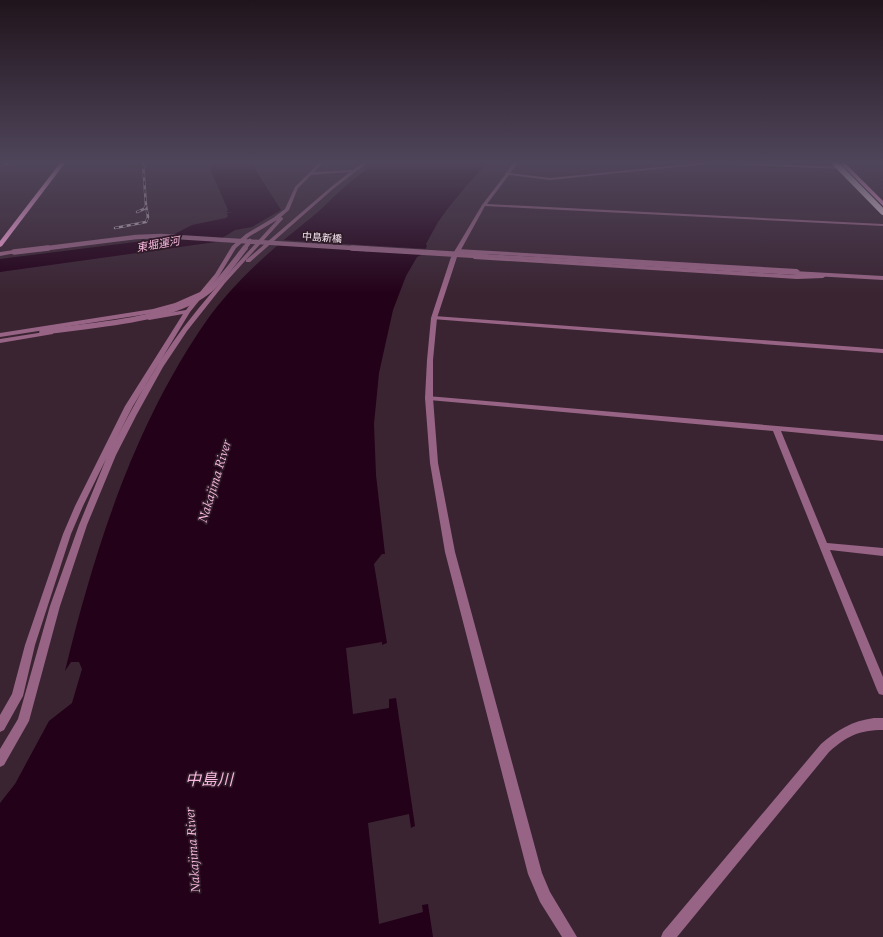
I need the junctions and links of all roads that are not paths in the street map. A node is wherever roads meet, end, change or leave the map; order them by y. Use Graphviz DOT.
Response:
graph roads {
  1 [pos="29,207"];
  2 [pos="288,207"];
  3 [pos="311,207"];
  4 [pos="483,207"];
  5 [pos="518,207"];
  6 [pos="876,207"];
  7 [pos="287,210"];
  8 [pos="883,215"];
  9 [pos="883,225"];
  10 [pos="250,241"];
  11 [pos="0,245"];
  12 [pos="0,254"];
  13 [pos="455,254"];
  14 [pos="822,275"];
  15 [pos="883,279"];
  16 [pos="223,282"];
  17 [pos="204,291"];
  18 [pos="167,307"];
  19 [pos="188,310"];
  20 [pos="164,316"];
  21 [pos="434,318"];
  22 [pos="0,335"];
  23 [pos="0,340"];
  24 [pos="883,351"];
  25 [pos="429,398"];
  26 [pos="776,429"];
  27 [pos="883,438"];
  28 [pos="824,546"];
  29 [pos="883,552"];
  30 [pos="883,690"];
  31 [pos="883,724"];
  32 [pos="0,726"];
  33 [pos="0,761"];
  34 [pos="570,937"];
  35 [pos="668,937"];
  1 -- 11 [label="main road"];
  2 -- 7 [label="street"];
  3 -- 16 [label="street"];
  4 -- 13 [label="street"];
  5 -- 9 [label="street"];
  6 -- 8 [label="main road"];
  7 -- 16 [label="street"];
  7 -- 17 [label="street"];
  10 -- 12 [label="street, 中島新橋, bridge"];
  10 -- 14 [label="street, 中島新橋, bridge"];
  10 -- 23 [label="street, bridge"];
  13 -- 14 [label="street"];
  13 -- 21 [label="street"];
  14 -- 15 [label="street"];
  16 -- 33 [label="street"];
  17 -- 18 [label="street"];
  17 -- 19 [label="street"];
  18 -- 20 [label="street"];
  18 -- 22 [label="street"];
  19 -- 20 [label="street"];
  19 -- 32 [label="street"];
  20 -- 23 [label="street"];
  21 -- 24 [label="street"];
  21 -- 25 [label="street"];
  25 -- 26 [label="street"];
  25 -- 34 [label="street"];
  26 -- 27 [label="street"];
  26 -- 28 [label="street"];
  28 -- 29 [label="street"];
  28 -- 30 [label="street"];
  31 -- 35 [label="street"];
}
